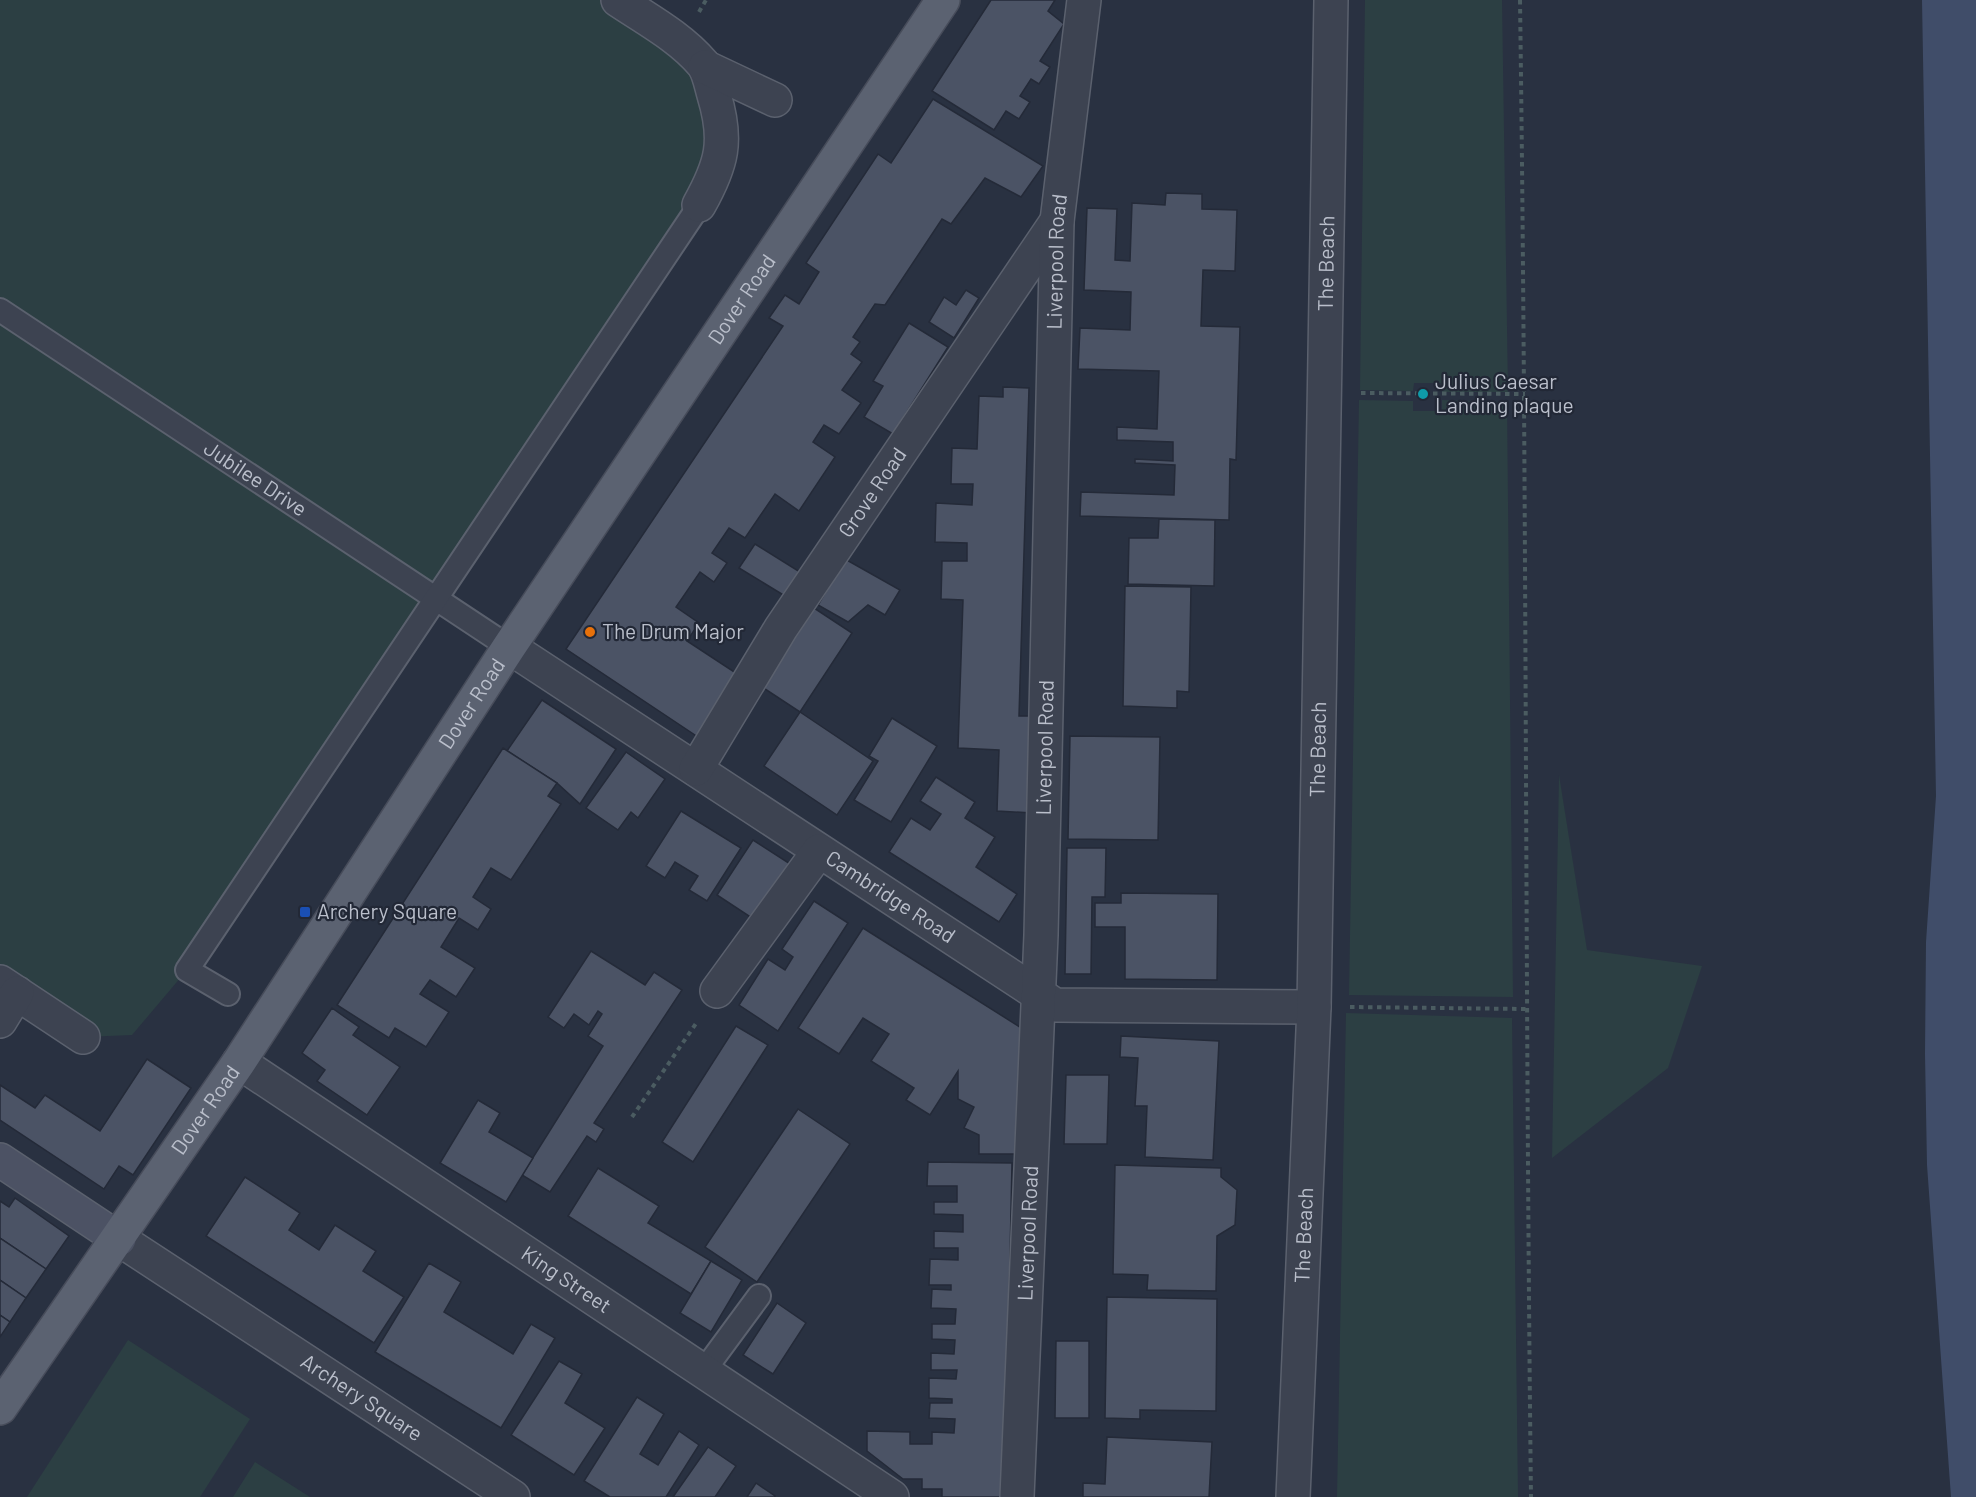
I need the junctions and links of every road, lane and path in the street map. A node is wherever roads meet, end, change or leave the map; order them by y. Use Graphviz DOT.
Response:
graph roads {
  1 [pos="618,0"];
  2 [pos="943,0"];
  3 [pos="1084,0"];
  4 [pos="1331,0"];
  5 [pos="1520,0"];
  6 [pos="705,67"];
  7 [pos="775,100"];
  8 [pos="697,208"];
  9 [pos="1057,221"];
  10 [pos="0,310"];
  11 [pos="1325,392"];
  12 [pos="1525,394"];
  13 [pos="436,601"];
  14 [pos="509,647"];
  15 [pos="696,769"];
  16 [pos="819,851"];
  17 [pos="8,987"];
  18 [pos="717,991"];
  19 [pos="1038,993"];
  20 [pos="228,994"];
  21 [pos="1314,1006"];
  22 [pos="1526,1009"];
  23 [pos="0,1021"];
  24 [pos="83,1037"];
  25 [pos="239,1062"];
  26 [pos="632,1118"];
  27 [pos="0,1160"];
  28 [pos="119,1239"];
  29 [pos="759,1296"];
  30 [pos="704,1372"];
  31 [pos="0,1408"];
  32 [pos="513,1497"];
  33 [pos="892,1497"];
  34 [pos="1017,1497"];
  35 [pos="1293,1497"];
  36 [pos="1531,1497"];
  1 -- 6 [label="street"];
  2 -- 14 [label="main road, Dover Road"];
  3 -- 9 [label="street, Liverpool Road"];
  4 -- 11 [label="street, The Beach"];
  5 -- 12 [label="path"];
  6 -- 7 [label="street"];
  6 -- 8 [label="street"];
  8 -- 13 [label="lane"];
  9 -- 15 [label="street, Grove Road"];
  9 -- 19 [label="street, Liverpool Road"];
  10 -- 13 [label="lane, Jubilee Drive"];
  11 -- 12 [label="path"];
  11 -- 21 [label="street, The Beach"];
  12 -- 22 [label="path"];
  13 -- 14 [label="lane, Jubilee Drive"];
  13 -- 20 [label="lane"];
  14 -- 15 [label="street, Cambridge Road"];
  14 -- 25 [label="main road, Dover Road"];
  15 -- 16 [label="street, Cambridge Road"];
  16 -- 18 [label="street"];
  16 -- 19 [label="street, Cambridge Road"];
  17 -- 23 [label="street"];
  17 -- 24 [label="street"];
  18 -- 26 [label="path"];
  19 -- 21 [label="street, Cambridge Road"];
  19 -- 34 [label="street, Liverpool Road"];
  21 -- 22 [label="path"];
  21 -- 35 [label="street, The Beach"];
  22 -- 36 [label="path"];
  25 -- 28 [label="main road, Dover Road"];
  25 -- 30 [label="street, King Street"];
  27 -- 28 [label="main road"];
  28 -- 31 [label="main road, Dover Road"];
  28 -- 32 [label="street, Archery Square"];
  29 -- 30 [label="lane"];
  30 -- 33 [label="street, King Street"];
}
